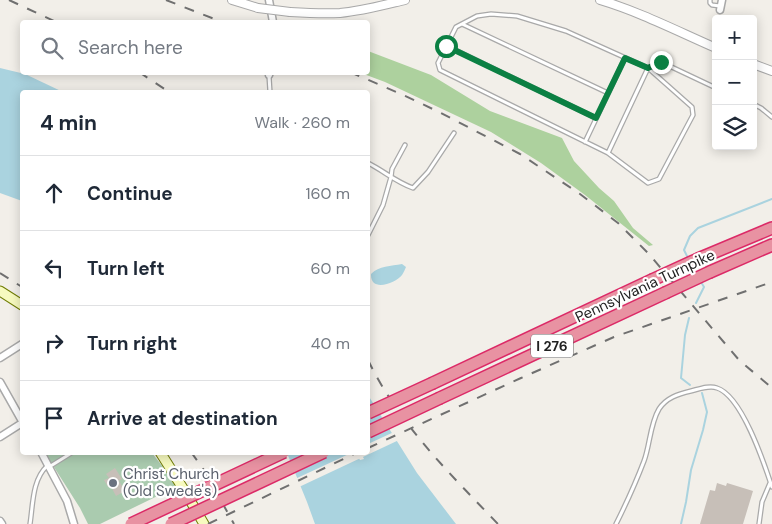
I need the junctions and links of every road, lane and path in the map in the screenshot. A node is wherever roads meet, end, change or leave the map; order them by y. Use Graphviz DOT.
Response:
graph roads {
  1 [pos="232,0"];
  2 [pos="269,0"];
  3 [pos="405,0"];
  4 [pos="600,0"];
  5 [pos="710,0"];
  6 [pos="721,5"];
  7 [pos="273,20"];
  8 [pos="462,24"];
  9 [pos="446,46"];
  10 [pos="712,46"];
  11 [pos="625,58"];
  12 [pos="757,65"];
  13 [pos="648,68"];
  14 [pos="772,71"];
  15 [pos="269,75"];
  16 [pos="712,86"];
  17 [pos="270,90"];
  18 [pos="608,93"];
  19 [pos="755,105"];
  20 [pos="772,117"];
  21 [pos="596,118"];
  22 [pos="454,133"];
  23 [pos="585,142"];
  24 [pos="405,145"];
  25 [pos="608,153"];
  26 [pos="370,164"];
  27 [pos="391,177"];
  28 [pos="772,228"];
  29 [pos="370,231"];
  30 [pos="772,245"];
  31 [pos="0,291"];
  32 [pos="20,304"];
  33 [pos="20,345"];
  34 [pos="0,358"];
  35 [pos="0,382"];
  36 [pos="370,412"];
  37 [pos="20,418"];
  38 [pos="20,423"];
  39 [pos="370,431"];
  40 [pos="0,437"];
  41 [pos="42,455"];
  42 [pos="68,455"];
  43 [pos="162,455"];
  44 [pos="278,455"];
  45 [pos="318,455"];
  46 [pos="48,466"];
  47 [pos="771,484"];
  48 [pos="0,521"];
  49 [pos="2,524"];
  50 [pos="30,524"];
  51 [pos="74,524"];
  52 [pos="131,524"];
  53 [pos="171,524"];
  54 [pos="204,524"];
  55 [pos="616,524"];
  56 [pos="759,524"];
  1 -- 3 [label="street, bridge"];
  2 -- 7 [label="street"];
  4 -- 10 [label="street"];
  5 -- 6 [label="lane"];
  8 -- 9 [label="lane"];
  8 -- 11 [label="lane"];
  8 -- 18 [label="lane"];
  9 -- 21 [label="lane"];
  9 -- 23 [label="lane"];
  11 -- 13 [label="lane"];
  11 -- 18 [label="lane"];
  12 -- 14 [label="street"];
  13 -- 16 [label="lane"];
  13 -- 25 [label="lane"];
  13 -- 25 [label="lane"];
  15 -- 17 [label="lane"];
  18 -- 21 [label="lane"];
  19 -- 20 [label="lane"];
  21 -- 23 [label="lane"];
  22 -- 27 [label="lane"];
  23 -- 25 [label="lane"];
  24 -- 27 [label="lane"];
  26 -- 27 [label="lane"];
  27 -- 29 [label="lane"];
  28 -- 36 [label="highway, Pennsylvania Turnpike / I 276, bridge"];
  30 -- 39 [label="highway, Pennsylvania Turnpike / I 276, bridge"];
  31 -- 32 [label="main road"];
  33 -- 34 [label="street"];
  35 -- 37 [label="street"];
  38 -- 40 [label="street"];
  41 -- 46 [label="street"];
  42 -- 46 [label="lane"];
  43 -- 54 [label="main road"];
  44 -- 52 [label="highway, bridge"];
  45 -- 53 [label="highway, bridge"];
  46 -- 50 [label="lane"];
  46 -- 51 [label="street"];
  47 -- 55 [label="lane"];
  47 -- 56 [label="lane"];
  48 -- 49 [label="street"];
}
